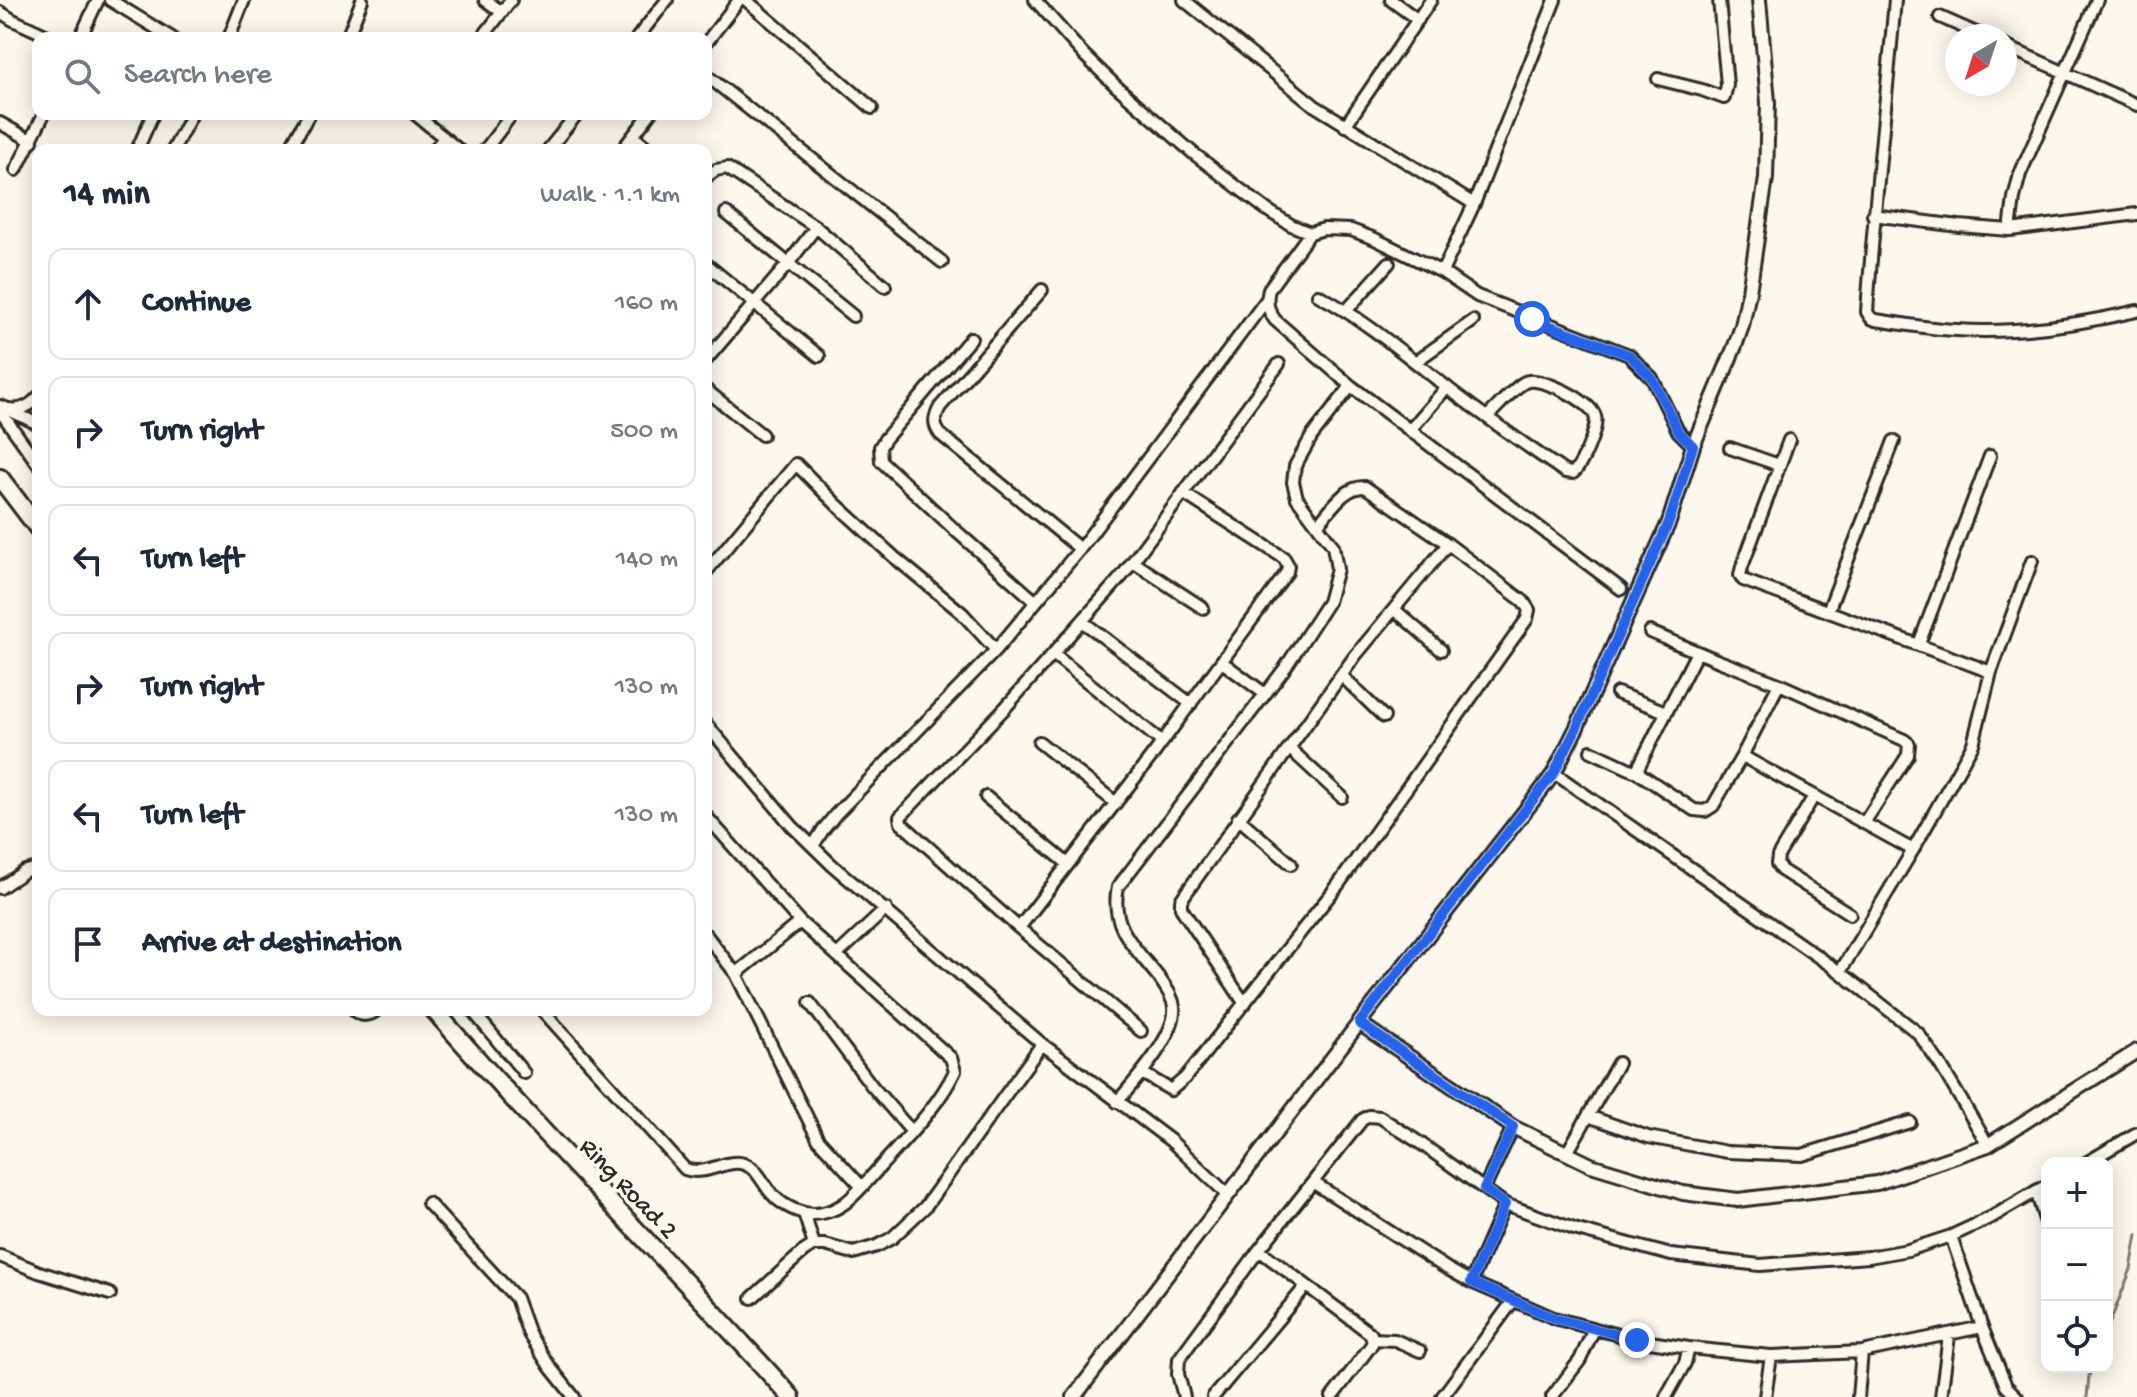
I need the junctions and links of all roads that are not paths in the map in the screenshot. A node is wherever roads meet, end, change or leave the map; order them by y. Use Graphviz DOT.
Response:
graph roads {
  1 [pos="98,0"];
  2 [pos="110,0"];
  3 [pos="244,0"];
  4 [pos="362,0"];
  5 [pos="485,0"];
  6 [pos="511,0"];
  7 [pos="667,0"];
  8 [pos="739,0"];
  9 [pos="746,0"];
  10 [pos="1035,0"];
  11 [pos="1184,0"];
  12 [pos="1391,0"];
  13 [pos="1431,0"];
  14 [pos="1555,0"];
  15 [pos="1719,0"];
  16 [pos="1759,0"];
  17 [pos="1895,0"];
  18 [pos="2097,0"];
  19 [pos="0,12"];
  20 [pos="502,12"];
  21 [pos="1940,17"];
  22 [pos="1418,20"];
  23 [pos="1956,24"];
  24 [pos="40,32"];
  25 [pos="83,32"];
  26 [pos="162,32"];
  27 [pos="231,32"];
  28 [pos="349,32"];
  29 [pos="490,32"];
  30 [pos="642,32"];
  31 [pos="712,35"];
  32 [pos="2017,51"];
  33 [pos="2064,72"];
  34 [pos="1658,79"];
  35 [pos="712,80"];
  36 [pos="2137,105"];
  37 [pos="872,108"];
  38 [pos="41,120"];
  39 [pos="150,120"];
  40 [pos="189,120"];
  41 [pos="306,120"];
  42 [pos="425,120"];
  43 [pos="508,120"];
  44 [pos="572,120"];
  45 [pos="645,120"];
  46 [pos="0,123"];
  47 [pos="1345,126"];
  48 [pos="633,136"];
  49 [pos="444,138"];
  50 [pos="32,141"];
  51 [pos="140,144"];
  52 [pos="176,144"];
  53 [pos="292,144"];
  54 [pos="439,144"];
  55 [pos="452,144"];
  56 [pos="490,144"];
  57 [pos="553,144"];
  58 [pos="627,144"];
  59 [pos="643,144"];
  60 [pos="16,170"];
  61 [pos="712,173"];
  62 [pos="1474,204"];
  63 [pos="726,213"];
  64 [pos="2137,214"];
  65 [pos="1873,215"];
  66 [pos="816,227"];
  67 [pos="2010,230"];
  68 [pos="1310,233"];
  69 [pos="942,262"];
  70 [pos="1389,263"];
  71 [pos="788,264"];
  72 [pos="712,269"];
  73 [pos="1442,272"];
  74 [pos="885,286"];
  75 [pos="1042,290"];
  76 [pos="1318,295"];
  77 [pos="1267,299"];
  78 [pos="753,304"];
  79 [pos="1347,310"];
  80 [pos="2137,311"];
  81 [pos="853,316"];
  82 [pos="1473,321"];
  83 [pos="971,338"];
  84 [pos="712,353"];
  85 [pos="819,356"];
  86 [pos="1415,362"];
  87 [pos="1279,364"];
  88 [pos="1351,386"];
  89 [pos="1447,387"];
  90 [pos="712,395"];
  91 [pos="32,403"];
  92 [pos="3,409"];
  93 [pos="1487,417"];
  94 [pos="32,421"];
  95 [pos="1410,430"];
  96 [pos="762,435"];
  97 [pos="1789,440"];
  98 [pos="1894,441"];
  99 [pos="1693,446"];
  100 [pos="1730,448"];
  101 [pos="32,455"];
  102 [pos="1990,456"];
  103 [pos="1779,465"];
  104 [pos="0,478"];
  105 [pos="1183,493"];
  106 [pos="32,520"];
  107 [pos="1317,525"];
  108 [pos="1448,544"];
  109 [pos="1080,549"];
  110 [pos="2032,561"];
  111 [pos="1133,562"];
  112 [pos="712,565"];
  113 [pos="1621,589"];
  114 [pos="1036,602"];
  115 [pos="1203,608"];
  116 [pos="1394,609"];
  117 [pos="1828,611"];
  118 [pos="1082,621"];
  119 [pos="1650,632"];
  120 [pos="1919,644"];
  121 [pos="996,650"];
  122 [pos="1441,650"];
  123 [pos="1697,652"];
  124 [pos="1053,654"];
  125 [pos="1222,662"];
  126 [pos="1991,672"];
  127 [pos="1341,675"];
  128 [pos="1779,684"];
  129 [pos="1617,693"];
  130 [pos="1265,694"];
  131 [pos="1191,704"];
  132 [pos="1666,712"];
  133 [pos="1384,717"];
  134 [pos="712,731"];
  135 [pos="1039,742"];
  136 [pos="1162,742"];
  137 [pos="1289,748"];
  138 [pos="1591,751"];
  139 [pos="1742,756"];
  140 [pos="1639,771"];
  141 [pos="1554,773"];
  142 [pos="1814,796"];
  143 [pos="986,797"];
  144 [pos="1342,797"];
  145 [pos="1116,803"];
  146 [pos="1238,818"];
  147 [pos="712,823"];
  148 [pos="1864,823"];
  149 [pos="813,846"];
  150 [pos="1913,850"];
  151 [pos="1068,864"];
  152 [pos="1291,864"];
  153 [pos="32,869"];
  154 [pos="0,888"];
  155 [pos="886,909"];
  156 [pos="1850,914"];
  157 [pos="800,922"];
  158 [pos="1019,928"];
  159 [pos="712,943"];
  160 [pos="837,955"];
  161 [pos="1840,972"];
  162 [pos="736,974"];
  163 [pos="810,1003"];
  164 [pos="1245,1004"];
  165 [pos="439,1016"];
  166 [pos="477,1016"];
  167 [pos="547,1016"];
  168 [pos="1359,1023"];
  169 [pos="1141,1031"];
  170 [pos="1042,1044"];
  171 [pos="2137,1051"];
  172 [pos="1618,1063"];
  173 [pos="524,1073"];
  174 [pos="1142,1073"];
  175 [pos="1117,1102"];
  176 [pos="1588,1116"];
  177 [pos="1910,1122"];
  178 [pos="1513,1127"];
  179 [pos="912,1132"];
  180 [pos="2137,1133"];
  181 [pos="1988,1145"];
  182 [pos="1567,1153"];
  183 [pos="2096,1157"];
  184 [pos="1314,1183"];
  185 [pos="862,1187"];
  186 [pos="2041,1188"];
  187 [pos="1484,1189"];
  188 [pos="2036,1191"];
  189 [pos="1228,1195"];
  190 [pos="428,1203"];
  191 [pos="1505,1204"];
  192 [pos="2041,1207"];
  193 [pos="804,1213"];
  194 [pos="1951,1236"];
  195 [pos="814,1245"];
  196 [pos="1259,1250"];
  197 [pos="0,1256"];
  198 [pos="1471,1282"];
  199 [pos="1306,1286"];
  200 [pos="110,1294"];
  201 [pos="752,1298"];
  202 [pos="1513,1301"];
  203 [pos="1982,1327"];
  204 [pos="1594,1329"];
  205 [pos="1949,1336"];
  206 [pos="1373,1339"];
  207 [pos="1689,1348"];
  208 [pos="1420,1351"];
  209 [pos="1862,1352"];
  210 [pos="1771,1356"];
  211 [pos="574,1397"];
  212 [pos="791,1397"];
  213 [pos="1074,1397"];
  214 [pos="1184,1397"];
  215 [pos="1213,1397"];
  216 [pos="1332,1397"];
  217 [pos="1442,1397"];
  218 [pos="1552,1397"];
  219 [pos="1666,1397"];
  220 [pos="1765,1397"];
  221 [pos="1858,1397"];
  222 [pos="1941,1397"];
  223 [pos="2017,1397"];
  1 -- 25 [label="street"];
  2 -- 26 [label="street"];
  3 -- 27 [label="street"];
  4 -- 28 [label="street"];
  5 -- 20 [label="street"];
  6 -- 20 [label="street"];
  7 -- 30 [label="street"];
  8 -- 31 [label="street"];
  9 -- 37 [label="street"];
  10 -- 68 [label="street"];
  11 -- 47 [label="street"];
  12 -- 22 [label="street"];
  13 -- 22 [label="street"];
  14 -- 62 [label="street"];
  15 -- 34 [label="street"];
  16 -- 99 [label="street"];
  17 -- 65 [label="street"];
  18 -- 33 [label="street"];
  19 -- 24 [label="street"];
  20 -- 29 [label="street"];
  21 -- 23 [label="street"];
  22 -- 47 [label="street"];
  32 -- 33 [label="street"];
  33 -- 36 [label="street"];
  33 -- 67 [label="street"];
  35 -- 69 [label="street"];
  38 -- 50 [label="street"];
  39 -- 51 [label="street"];
  40 -- 52 [label="street"];
  41 -- 53 [label="street"];
  42 -- 49 [label="street"];
  43 -- 56 [label="street"];
  44 -- 57 [label="street"];
  45 -- 48 [label="street"];
  46 -- 50 [label="street"];
  47 -- 62 [label="street"];
  48 -- 58 [label="street"];
  48 -- 59 [label="street"];
  49 -- 54 [label="street"];
  49 -- 55 [label="street"];
  50 -- 60 [label="street"];
  61 -- 66 [label="street"];
  62 -- 73 [label="street"];
  63 -- 71 [label="street"];
  64 -- 67 [label="street"];
  65 -- 67 [label="street"];
  65 -- 80 [label="street"];
  66 -- 71 [label="street"];
  66 -- 74 [label="street"];
  68 -- 73 [label="street"];
  68 -- 77 [label="street"];
  70 -- 79 [label="street"];
  71 -- 78 [label="street"];
  71 -- 81 [label="street"];
  72 -- 78 [label="street"];
  73 -- 99 [label="street"];
  75 -- 109 [label="street"];
  76 -- 79 [label="street"];
  77 -- 88 [label="street"];
  77 -- 109 [label="street"];
  78 -- 84 [label="street"];
  78 -- 85 [label="street"];
  79 -- 86 [label="street"];
  82 -- 86 [label="street"];
  83 -- 114 [label="street"];
  86 -- 89 [label="street"];
  87 -- 105 [label="street"];
  88 -- 95 [label="street"];
  88 -- 107 [label="street"];
  89 -- 93 [label="street"];
  89 -- 95 [label="street"];
  90 -- 96 [label="street"];
  91 -- 92 [label="street"];
  92 -- 94 [label="street"];
  92 -- 101 [label="street"];
  93 -- 93 [label="street"];
  95 -- 113 [label="street"];
  97 -- 103 [label="street"];
  98 -- 117 [label="street"];
  99 -- 141 [label="street"];
  100 -- 103 [label="street"];
  102 -- 120 [label="street"];
  103 -- 117 [label="street"];
  104 -- 106 [label="main road"];
  105 -- 111 [label="street"];
  105 -- 125 [label="street"];
  107 -- 108 [label="street"];
  107 -- 130 [label="street"];
  108 -- 116 [label="street"];
  108 -- 164 [label="street"];
  109 -- 114 [label="street"];
  110 -- 126 [label="street"];
  111 -- 115 [label="street"];
  111 -- 118 [label="street"];
  112 -- 121 [label="street"];
  114 -- 121 [label="street"];
  116 -- 122 [label="street"];
  116 -- 127 [label="street"];
  117 -- 120 [label="street"];
  118 -- 124 [label="street"];
  118 -- 131 [label="street"];
  119 -- 123 [label="street"];
  120 -- 126 [label="street"];
  121 -- 149 [label="street"];
  123 -- 128 [label="street"];
  123 -- 132 [label="street"];
  124 -- 136 [label="street"];
  124 -- 158 [label="street"];
  125 -- 130 [label="street"];
  125 -- 131 [label="street"];
  126 -- 150 [label="street"];
  127 -- 133 [label="street"];
  127 -- 137 [label="street"];
  128 -- 139 [label="street"];
  128 -- 148 [label="street"];
  129 -- 132 [label="street"];
  130 -- 174 [label="street"];
  131 -- 136 [label="street"];
  132 -- 140 [label="street"];
  134 -- 149 [label="street"];
  135 -- 145 [label="street"];
  136 -- 145 [label="street"];
  137 -- 144 [label="street"];
  137 -- 146 [label="street"];
  138 -- 140 [label="street"];
  139 -- 140 [label="street"];
  139 -- 142 [label="street"];
  141 -- 161 [label="street"];
  141 -- 168 [label="street"];
  142 -- 148 [label="street"];
  142 -- 156 [label="street"];
  143 -- 151 [label="street"];
  145 -- 151 [label="street"];
  146 -- 152 [label="street"];
  146 -- 164 [label="street"];
  147 -- 157 [label="street"];
  148 -- 150 [label="street"];
  149 -- 155 [label="street"];
  150 -- 161 [label="street"];
  151 -- 158 [label="street"];
  153 -- 154 [label="street"];
  155 -- 160 [label="street"];
  155 -- 170 [label="street"];
  157 -- 160 [label="street"];
  157 -- 162 [label="street"];
  158 -- 169 [label="street"];
  159 -- 162 [label="street"];
  160 -- 179 [label="street"];
  161 -- 181 [label="street"];
  162 -- 185 [label="street"];
  163 -- 179 [label="street"];
  164 -- 174 [label="street"];
  165 -- 212 [label="main road, Ring Road 2"];
  166 -- 173 [label="street"];
  167 -- 193 [label="street"];
  168 -- 178 [label="street"];
  168 -- 189 [label="street"];
  170 -- 175 [label="street"];
  170 -- 195 [label="street"];
  171 -- 181 [label="street"];
  172 -- 176 [label="street"];
  174 -- 175 [label="street"];
  175 -- 189 [label="street"];
  176 -- 177 [label="street"];
  176 -- 182 [label="street"];
  178 -- 182 [label="street"];
  178 -- 187 [label="street"];
  179 -- 185 [label="street"];
  180 -- 183 [label="street"];
  181 -- 182 [label="street"];
  184 -- 187 [label="street"];
  184 -- 196 [label="street"];
  184 -- 198 [label="street"];
  185 -- 193 [label="street"];
  186 -- 188 [label="street"];
  187 -- 191 [label="street"];
  188 -- 192 [label="street"];
  188 -- 194 [label="street"];
  189 -- 213 [label="street"];
  190 -- 211 [label="street"];
  191 -- 194 [label="street"];
  191 -- 198 [label="street"];
  193 -- 195 [label="street"];
  194 -- 203 [label="street"];
  195 -- 201 [label="street"];
  196 -- 199 [label="street"];
  196 -- 214 [label="street"];
  197 -- 200 [label="street"];
  198 -- 202 [label="street"];
  199 -- 206 [label="street"];
  199 -- 215 [label="street"];
  202 -- 204 [label="street"];
  202 -- 217 [label="street"];
  203 -- 205 [label="street"];
  203 -- 223 [label="street"];
  204 -- 207 [label="street"];
  204 -- 218 [label="street"];
  205 -- 209 [label="street"];
  205 -- 222 [label="street"];
  206 -- 208 [label="street"];
  206 -- 216 [label="street"];
  207 -- 210 [label="street"];
  207 -- 219 [label="street"];
  209 -- 210 [label="street"];
  209 -- 221 [label="street"];
  210 -- 220 [label="street"];
}
